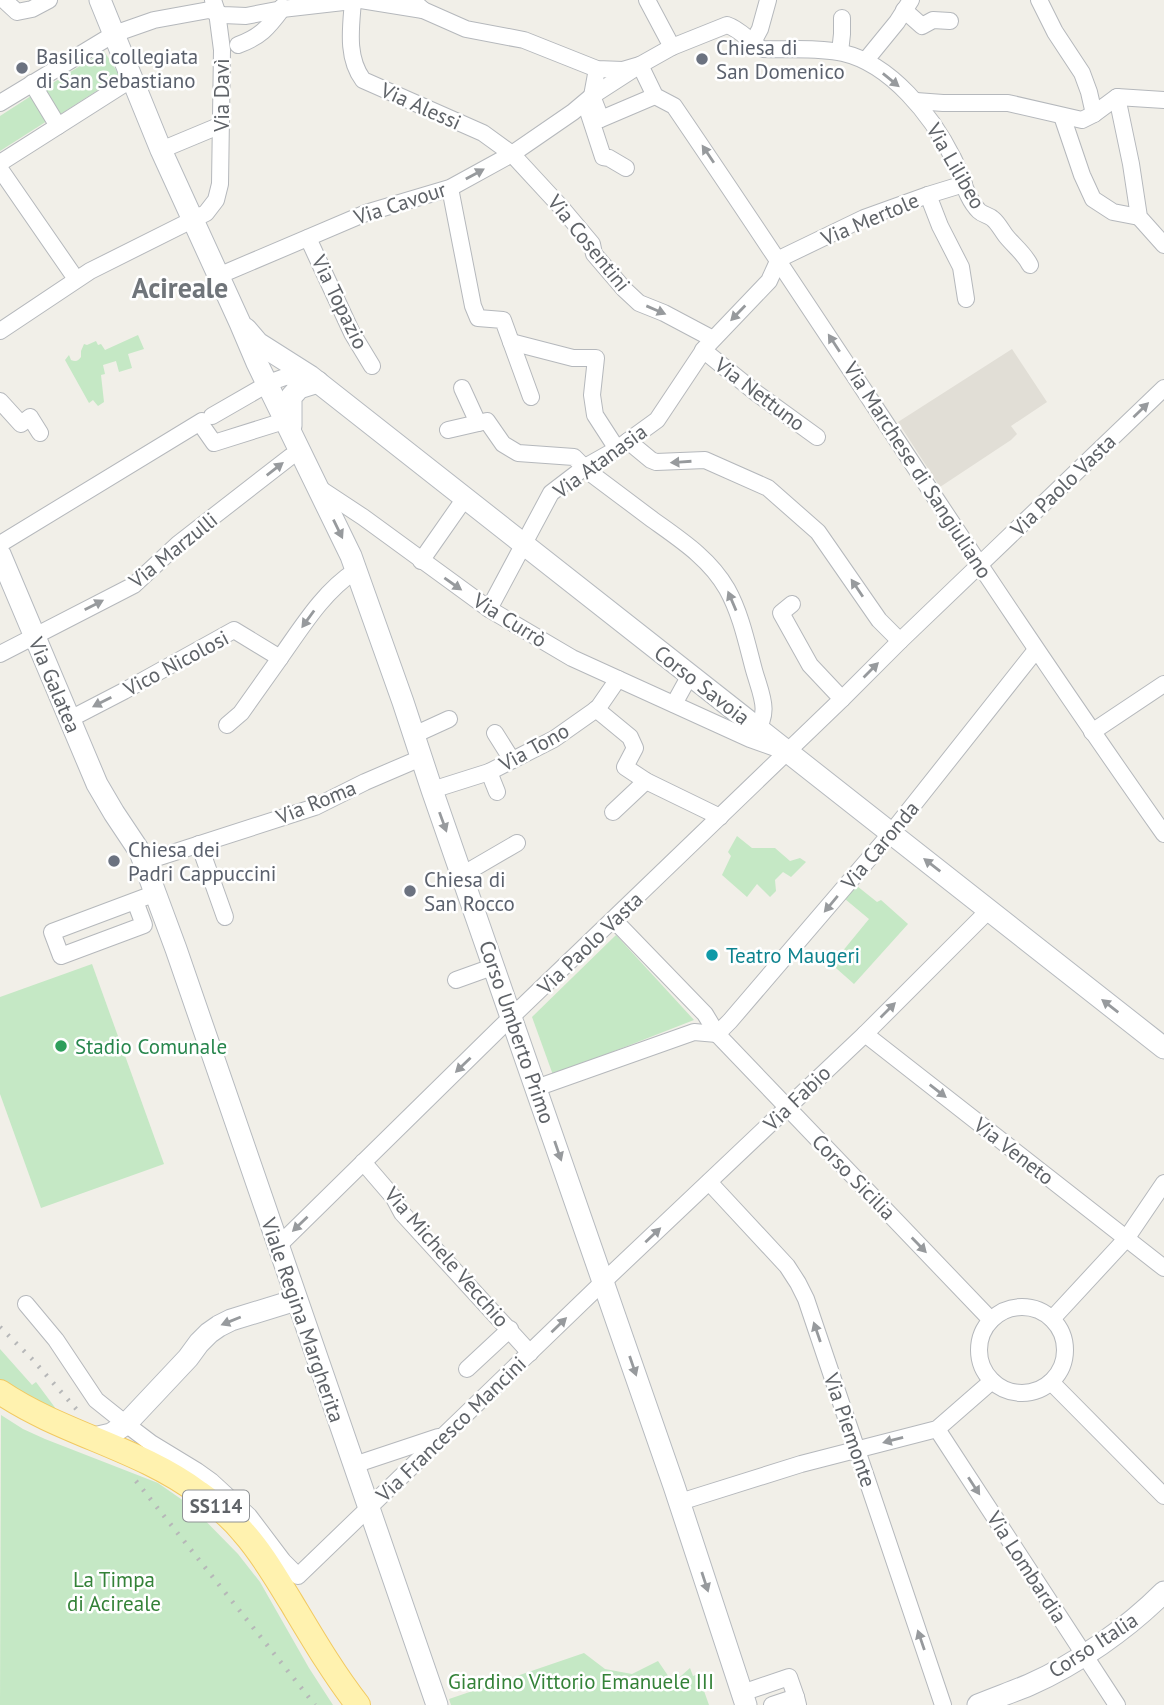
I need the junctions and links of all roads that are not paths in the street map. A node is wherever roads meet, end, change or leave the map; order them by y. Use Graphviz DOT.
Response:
graph roads {
  1 [pos="4,0"];
  2 [pos="49,0"];
  3 [pos="100,0"];
  4 [pos="647,0"];
  5 [pos="768,0"];
  6 [pos="1039,0"];
  7 [pos="353,1"];
  8 [pos="361,1"];
  9 [pos="281,5"];
  10 [pos="417,5"];
  11 [pos="907,5"];
  12 [pos="214,11"];
  13 [pos="842,18"];
  14 [pos="950,21"];
  15 [pos="114,34"];
  16 [pos="752,44"];
  17 [pos="238,45"];
  18 [pos="672,47"];
  19 [pos="840,52"];
  20 [pos="866,60"];
  21 [pos="590,65"];
  22 [pos="640,65"];
  23 [pos="134,82"];
  24 [pos="32,83"];
  25 [pos="655,96"];
  26 [pos="1117,97"];
  27 [pos="1164,100"];
  28 [pos="916,101"];
  29 [pos="0,103"];
  30 [pos="583,104"];
  31 [pos="1094,114"];
  32 [pos="1062,116"];
  33 [pos="221,125"];
  34 [pos="58,126"];
  35 [pos="161,150"];
  36 [pos="512,154"];
  37 [pos="0,163"];
  38 [pos="626,168"];
  39 [pos="0,169"];
  40 [pos="964,184"];
  41 [pos="450,188"];
  42 [pos="928,195"];
  43 [pos="1139,216"];
  44 [pos="192,220"];
  45 [pos="308,237"];
  46 [pos="1164,246"];
  47 [pos="779,259"];
  48 [pos="1030,265"];
  49 [pos="218,276"];
  50 [pos="76,279"];
  51 [pos="966,299"];
  52 [pos="240,323"];
  53 [pos="0,331"];
  54 [pos="511,342"];
  55 [pos="708,345"];
  56 [pos="372,366"];
  57 [pos="314,379"];
  58 [pos="267,384"];
  59 [pos="462,388"];
  60 [pos="1164,388"];
  61 [pos="531,397"];
  62 [pos="0,401"];
  63 [pos="204,420"];
  64 [pos="478,423"];
  65 [pos="448,430"];
  66 [pos="40,433"];
  67 [pos="290,433"];
  68 [pos="817,437"];
  69 [pos="622,445"];
  70 [pos="585,467"];
  71 [pos="317,486"];
  72 [pos="465,498"];
  73 [pos="0,544"];
  74 [pos="523,544"];
  75 [pos="0,554"];
  76 [pos="421,561"];
  77 [pos="979,564"];
  78 [pos="355,571"];
  79 [pos="792,604"];
  80 [pos="489,609"];
  81 [pos="33,636"];
  82 [pos="900,641"];
  83 [pos="1036,650"];
  84 [pos="0,654"];
  85 [pos="280,658"];
  86 [pos="690,675"];
  87 [pos="618,679"];
  88 [pos="1164,684"];
  89 [pos="842,699"];
  90 [pos="674,704"];
  91 [pos="596,709"];
  92 [pos="70,719"];
  93 [pos="449,719"];
  94 [pos="227,725"];
  95 [pos="1092,732"];
  96 [pos="495,733"];
  97 [pos="754,734"];
  98 [pos="414,735"];
  99 [pos="787,752"];
  100 [pos="421,758"];
  101 [pos="512,760"];
  102 [pos="489,772"];
  103 [pos="646,781"];
  104 [pos="432,790"];
  105 [pos="497,792"];
  106 [pos="613,812"];
  107 [pos="720,817"];
  108 [pos="891,833"];
  109 [pos="1164,834"];
  110 [pos="204,842"];
  111 [pos="517,843"];
  112 [pos="144,862"];
  113 [pos="462,875"];
  114 [pos="156,893"];
  115 [pos="135,901"];
  116 [pos="989,910"];
  117 [pos="225,917"];
  118 [pos="614,920"];
  119 [pos="495,966"];
  120 [pos="456,980"];
  121 [pos="512,1017"];
  122 [pos="717,1034"];
  123 [pos="864,1034"];
  124 [pos="1164,1048"];
  125 [pos="536,1088"];
  126 [pos="788,1107"];
  127 [pos="363,1162"];
  128 [pos="709,1182"];
  129 [pos="1164,1183"];
  130 [pos="1126,1239"];
  131 [pos="278,1246"];
  132 [pos="1164,1268"];
  133 [pos="603,1282"];
  134 [pos="296,1300"];
  135 [pos="26,1304"];
  136 [pos="1052,1319"];
  137 [pos="991,1320"];
  138 [pos="510,1329"];
  139 [pos="530,1353"];
  140 [pos="467,1369"];
  141 [pos="992,1381"];
  142 [pos="1051,1382"];
  143 [pos="0,1392"];
  144 [pos="0,1401"];
  145 [pos="126,1424"];
  146 [pos="937,1429"];
  147 [pos="444,1435"];
  148 [pos="94,1438"];
  149 [pos="857,1450"];
  150 [pos="354,1465"];
  151 [pos="1164,1496"];
  152 [pos="680,1502"];
  153 [pos="369,1508"];
  154 [pos="1164,1592"];
  155 [pos="1084,1656"];
  156 [pos="744,1699"];
  157 [pos="797,1701"];
  158 [pos="343,1705"];
  159 [pos="358,1705"];
  160 [pos="437,1705"];
  161 [pos="772,1705"];
  162 [pos="943,1705"];
  163 [pos="978,1705"];
  164 [pos="1117,1705"];
  1 -- 2 [label="street"];
  3 -- 15 [label="street, Corso Umberto Primo"];
  4 -- 18 [label="street"];
  5 -- 16 [label="street"];
  6 -- 31 [label="street"];
  7 -- 8 [label="street"];
  7 -- 9 [label="street"];
  7 -- 36 [label="street, Via Alessi"];
  8 -- 10 [label="street"];
  9 -- 12 [label="street"];
  9 -- 17 [label="street"];
  10 -- 21 [label="street"];
  11 -- 14 [label="street"];
  11 -- 20 [label="street"];
  12 -- 15 [label="street"];
  12 -- 33 [label="street, Via Davì"];
  13 -- 19 [label="street"];
  15 -- 23 [label="street, Corso Umberto Primo"];
  15 -- 24 [label="street"];
  16 -- 18 [label="street, Via Lilibeo"];
  16 -- 19 [label="street, Via Lilibeo"];
  18 -- 22 [label="street, Via Cavour"];
  19 -- 20 [label="street, Via Lilibeo"];
  20 -- 28 [label="street, Via Lilibeo, one-way"];
  21 -- 22 [label="street"];
  21 -- 30 [label="street"];
  22 -- 25 [label="street"];
  22 -- 30 [label="street, Via Cavour"];
  23 -- 34 [label="street"];
  23 -- 35 [label="street, Corso Umberto Primo"];
  24 -- 29 [label="street"];
  24 -- 34 [label="street"];
  25 -- 30 [label="street"];
  47 -- 25 [label="street, Via Marchese di Sangiuliano, one-way"];
  26 -- 27 [label="street"];
  26 -- 31 [label="street"];
  26 -- 43 [label="street"];
  28 -- 32 [label="street"];
  28 -- 40 [label="street, Via Lilibeo"];
  30 -- 36 [label="street, Via Cavour"];
  30 -- 38 [label="street"];
  31 -- 32 [label="street"];
  32 -- 43 [label="street"];
  33 -- 35 [label="street"];
  33 -- 44 [label="street, Via Davì"];
  34 -- 37 [label="street"];
  35 -- 44 [label="street, Corso Umberto Primo"];
  41 -- 36 [label="street, Via Cavour, one-way"];
  36 -- 55 [label="street, Via Cosentini, one-way"];
  39 -- 50 [label="street"];
  40 -- 42 [label="street, Via Mertole"];
  40 -- 48 [label="street, Via Lilibeo"];
  41 -- 45 [label="street, Via Cavour"];
  41 -- 54 [label="street"];
  42 -- 47 [label="street, Via Mertole"];
  42 -- 51 [label="street"];
  43 -- 46 [label="street"];
  44 -- 49 [label="street, Corso Umberto Primo"];
  44 -- 50 [label="street, Via Davì"];
  45 -- 49 [label="street, Via Cavour"];
  45 -- 56 [label="street, Via Topazio"];
  47 -- 55 [label="street, Via Atanasia, one-way"];
  77 -- 47 [label="street, Via Marchese di Sangiuliano, one-way"];
  49 -- 52 [label="street, Corso Umberto Primo"];
  50 -- 53 [label="street, Via Davì"];
  52 -- 57 [label="street, Corso Savoia"];
  52 -- 58 [label="street, Corso Umberto Primo"];
  54 -- 61 [label="street"];
  54 -- 69 [label="street"];
  55 -- 68 [label="street, Via Nettuno"];
  55 -- 69 [label="street, Via Atanasia"];
  57 -- 58 [label="street"];
  57 -- 67 [label="street"];
  57 -- 72 [label="street, Corso Savoia"];
  58 -- 63 [label="street"];
  58 -- 67 [label="street, Corso Umberto Primo"];
  59 -- 64 [label="street"];
  77 -- 60 [label="street, Via Paolo Vasta, one-way"];
  62 -- 66 [label="street"];
  63 -- 67 [label="street"];
  63 -- 73 [label="street"];
  64 -- 65 [label="street"];
  64 -- 70 [label="street"];
  67 -- 71 [label="street, Corso Umberto Primo"];
  81 -- 67 [label="street, Via Marzulli, one-way"];
  69 -- 70 [label="street, Via Atanasia"];
  82 -- 69 [label="street, one-way"];
  70 -- 74 [label="street, Via Atanasia"];
  97 -- 70 [label="street, one-way"];
  71 -- 76 [label="street, Via Currò"];
  71 -- 78 [label="street, Corso Umberto Primo, one-way"];
  72 -- 74 [label="street, Corso Savoia"];
  72 -- 76 [label="street"];
  74 -- 80 [label="street, Via Atanasia"];
  74 -- 86 [label="street, Corso Savoia"];
  75 -- 81 [label="street, Via Galatea"];
  76 -- 80 [label="street, Via Currò, one-way"];
  77 -- 82 [label="street, Via Paolo Vasta"];
  77 -- 83 [label="street, Via Marchese di Sangiuliano"];
  78 -- 85 [label="street, one-way"];
  78 -- 98 [label="street, Corso Umberto Primo"];
  79 -- 89 [label="street"];
  80 -- 87 [label="street, Via Currò"];
  81 -- 84 [label="street, Via Marzulli"];
  81 -- 92 [label="street, Via Galatea"];
  89 -- 82 [label="street, Via Paolo Vasta, one-way"];
  83 -- 95 [label="street, Via Marchese di Sangiuliano"];
  83 -- 108 [label="street, Via Caronda"];
  85 -- 92 [label="street, Vico Nicolosi, one-way"];
  85 -- 94 [label="street"];
  86 -- 90 [label="street"];
  86 -- 97 [label="street, Corso Savoia"];
  87 -- 90 [label="street, Via Currò"];
  87 -- 91 [label="street, Via Tono"];
  88 -- 95 [label="street"];
  89 -- 99 [label="street, Via Paolo Vasta"];
  90 -- 97 [label="street, Via Currò"];
  91 -- 101 [label="street, Via Tono"];
  91 -- 103 [label="street"];
  92 -- 112 [label="street, Via Galatea"];
  93 -- 98 [label="street"];
  95 -- 109 [label="street, Via Marchese di Sangiuliano"];
  96 -- 101 [label="street"];
  97 -- 99 [label="street, Corso Savoia"];
  98 -- 100 [label="street, Corso Umberto Primo"];
  99 -- 107 [label="street, Via Paolo Vasta"];
  99 -- 108 [label="street, Corso Savoia"];
  100 -- 104 [label="street, Corso Umberto Primo"];
  100 -- 110 [label="street, Via Roma"];
  101 -- 102 [label="street, Via Tono"];
  102 -- 104 [label="street, Via Tono"];
  102 -- 105 [label="street"];
  103 -- 106 [label="street"];
  103 -- 107 [label="street"];
  104 -- 113 [label="street, Corso Umberto Primo, one-way"];
  107 -- 118 [label="street, Via Paolo Vasta"];
  116 -- 108 [label="street, Corso Savoia, one-way"];
  108 -- 122 [label="street, Via Caronda, one-way"];
  110 -- 112 [label="street, Via Roma"];
  110 -- 117 [label="street"];
  111 -- 113 [label="street"];
  112 -- 114 [label="street, Viale Regina Margherita"];
  113 -- 119 [label="street, Corso Umberto Primo"];
  114 -- 115 [label="street"];
  114 -- 131 [label="street, Viale Regina Margherita"];
  115 -- 115 [label="street"];
  123 -- 116 [label="street, Via Fabio, one-way"];
  124 -- 116 [label="street, Corso Savoia, one-way"];
  118 -- 121 [label="street, Via Paolo Vasta"];
  118 -- 122 [label="street, Corso Sicilia"];
  119 -- 120 [label="street"];
  119 -- 121 [label="street, Corso Umberto Primo"];
  121 -- 125 [label="street, Corso Umberto Primo"];
  121 -- 127 [label="street, Via Paolo Vasta, one-way"];
  122 -- 125 [label="street"];
  122 -- 126 [label="street, Corso Sicilia"];
  123 -- 126 [label="street, Via Fabio"];
  123 -- 130 [label="street, Via Veneto, one-way"];
  125 -- 133 [label="street, Corso Umberto Primo, one-way"];
  126 -- 128 [label="street, Via Fabio"];
  126 -- 137 [label="street, Corso Sicilia, one-way"];
  127 -- 131 [label="street, Via Paolo Vasta, one-way"];
  127 -- 138 [label="street, Via Michele Vecchio"];
  133 -- 128 [label="street, Via Fabio, one-way"];
  149 -- 128 [label="street, Via Piemonte, one-way"];
  129 -- 130 [label="street"];
  130 -- 132 [label="street, Via Veneto"];
  130 -- 136 [label="street"];
  131 -- 134 [label="street, Viale Regina Margherita"];
  139 -- 133 [label="street, Via Francesco Mancini, one-way"];
  133 -- 152 [label="street, Corso Umberto Primo, one-way"];
  134 -- 145 [label="street, one-way"];
  134 -- 150 [label="street, Viale Regina Margherita"];
  135 -- 145 [label="street"];
  136 -- 137 [label="street"];
  136 -- 142 [label="street"];
  137 -- 141 [label="street"];
  138 -- 139 [label="street, Via Michele Vecchio"];
  138 -- 140 [label="street"];
  139 -- 147 [label="street, Via Francesco Mancini"];
  141 -- 142 [label="street"];
  141 -- 146 [label="street"];
  142 -- 151 [label="street"];
  143 -- 148 [label="main road, SS114"];
  144 -- 158 [label="main road, SS114"];
  145 -- 148 [label="street"];
  145 -- 153 [label="street, Via Francesco Mancini"];
  146 -- 149 [label="street, one-way"];
  146 -- 155 [label="street, Via Lombardia, one-way"];
  147 -- 150 [label="street"];
  147 -- 153 [label="street, Via Francesco Mancini"];
  148 -- 159 [label="main road, SS114"];
  149 -- 152 [label="street"];
  162 -- 149 [label="street, Via Piemonte, one-way"];
  150 -- 153 [label="street, Viale Regina Margherita"];
  152 -- 156 [label="street, Corso Umberto Primo, one-way"];
  153 -- 160 [label="street, Viale Regina Margherita"];
  154 -- 155 [label="street, Corso Italia"];
  155 -- 163 [label="street, Corso Italia"];
  155 -- 164 [label="street, Via Lombardia"];
  156 -- 157 [label="street"];
  157 -- 161 [label="street"];
}
